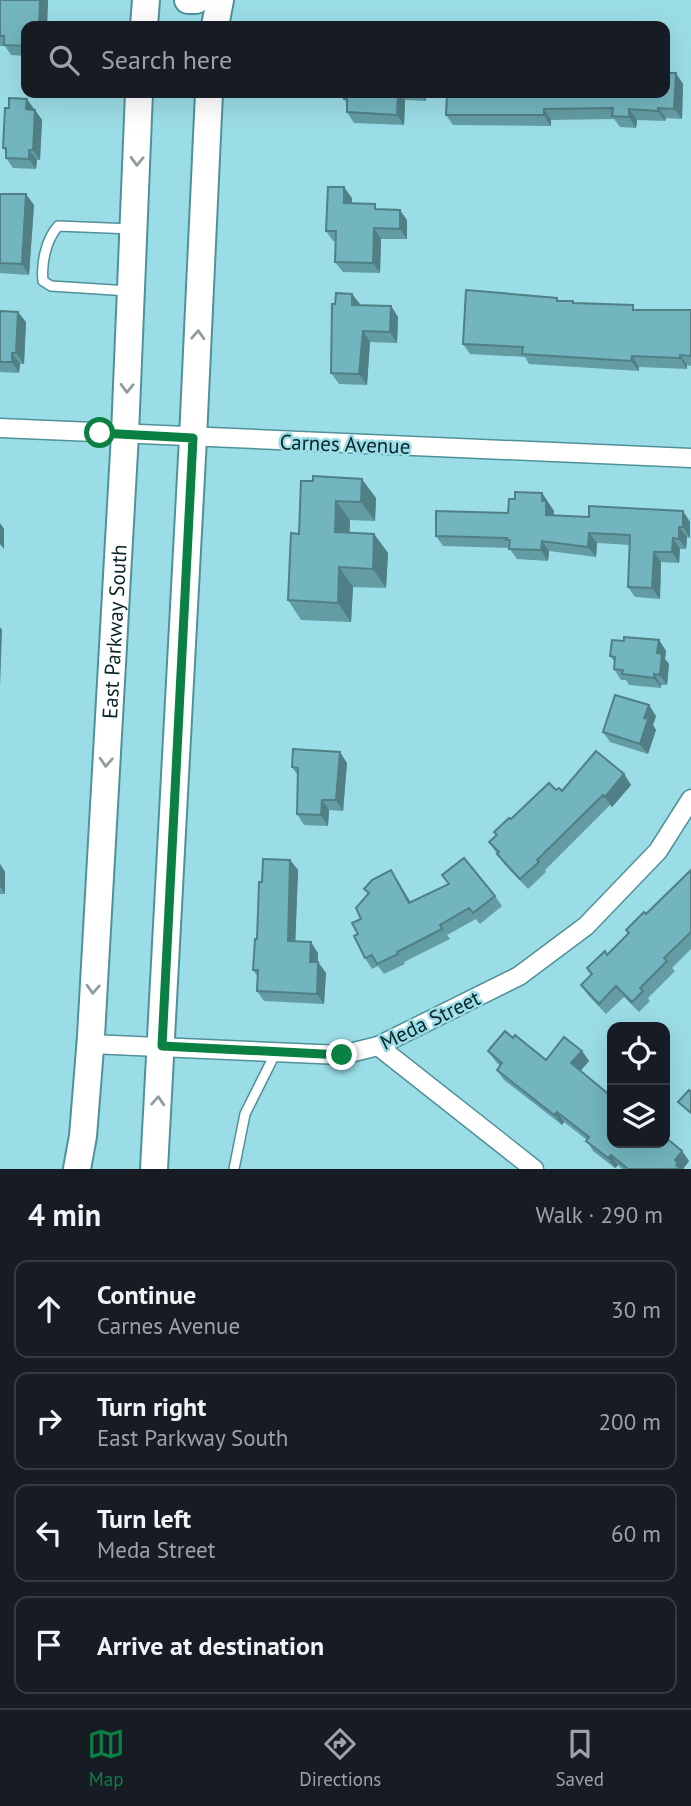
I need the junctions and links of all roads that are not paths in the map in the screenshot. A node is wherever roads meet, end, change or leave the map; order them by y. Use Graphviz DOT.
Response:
graph roads {
  1 [pos="145,0"];
  2 [pos="188,0"];
  3 [pos="196,0"];
  4 [pos="220,0"];
  5 [pos="144,21"];
  6 [pos="216,21"];
  7 [pos="139,98"];
  8 [pos="209,98"];
  9 [pos="134,229"];
  10 [pos="131,291"];
  11 [pos="0,428"];
  12 [pos="125,434"];
  13 [pos="193,438"];
  14 [pos="691,458"];
  15 [pos="691,799"];
  16 [pos="90,1044"];
  17 [pos="162,1046"];
  18 [pos="378,1046"];
  19 [pos="276,1052"];
  20 [pos="77,1169"];
  21 [pos="154,1169"];
  22 [pos="234,1169"];
  23 [pos="534,1169"];
  1 -- 5 [label="main road"];
  2 -- 3 [label="main road"];
  4 -- 6 [label="main road"];
  7 -- 9 [label="main road, East Parkway South, one-way"];
  13 -- 8 [label="main road, one-way"];
  9 -- 10 [label="main road, East Parkway South"];
  9 -- 10 [label="lane"];
  10 -- 12 [label="main road, East Parkway South, one-way"];
  11 -- 12 [label="street, Carnes Avenue"];
  12 -- 13 [label="street, Carnes Avenue"];
  12 -- 16 [label="main road, East Parkway South, one-way"];
  13 -- 14 [label="street, Carnes Avenue"];
  13 -- 17 [label="main road"];
  15 -- 18 [label="street, Meda Street"];
  16 -- 17 [label="street, Meda Street"];
  16 -- 20 [label="main road, East Parkway South"];
  17 -- 19 [label="street, Meda Street"];
  21 -- 17 [label="main road, one-way"];
  18 -- 19 [label="street, Meda Street"];
  18 -- 23 [label="street"];
  19 -- 22 [label="lane"];
}
